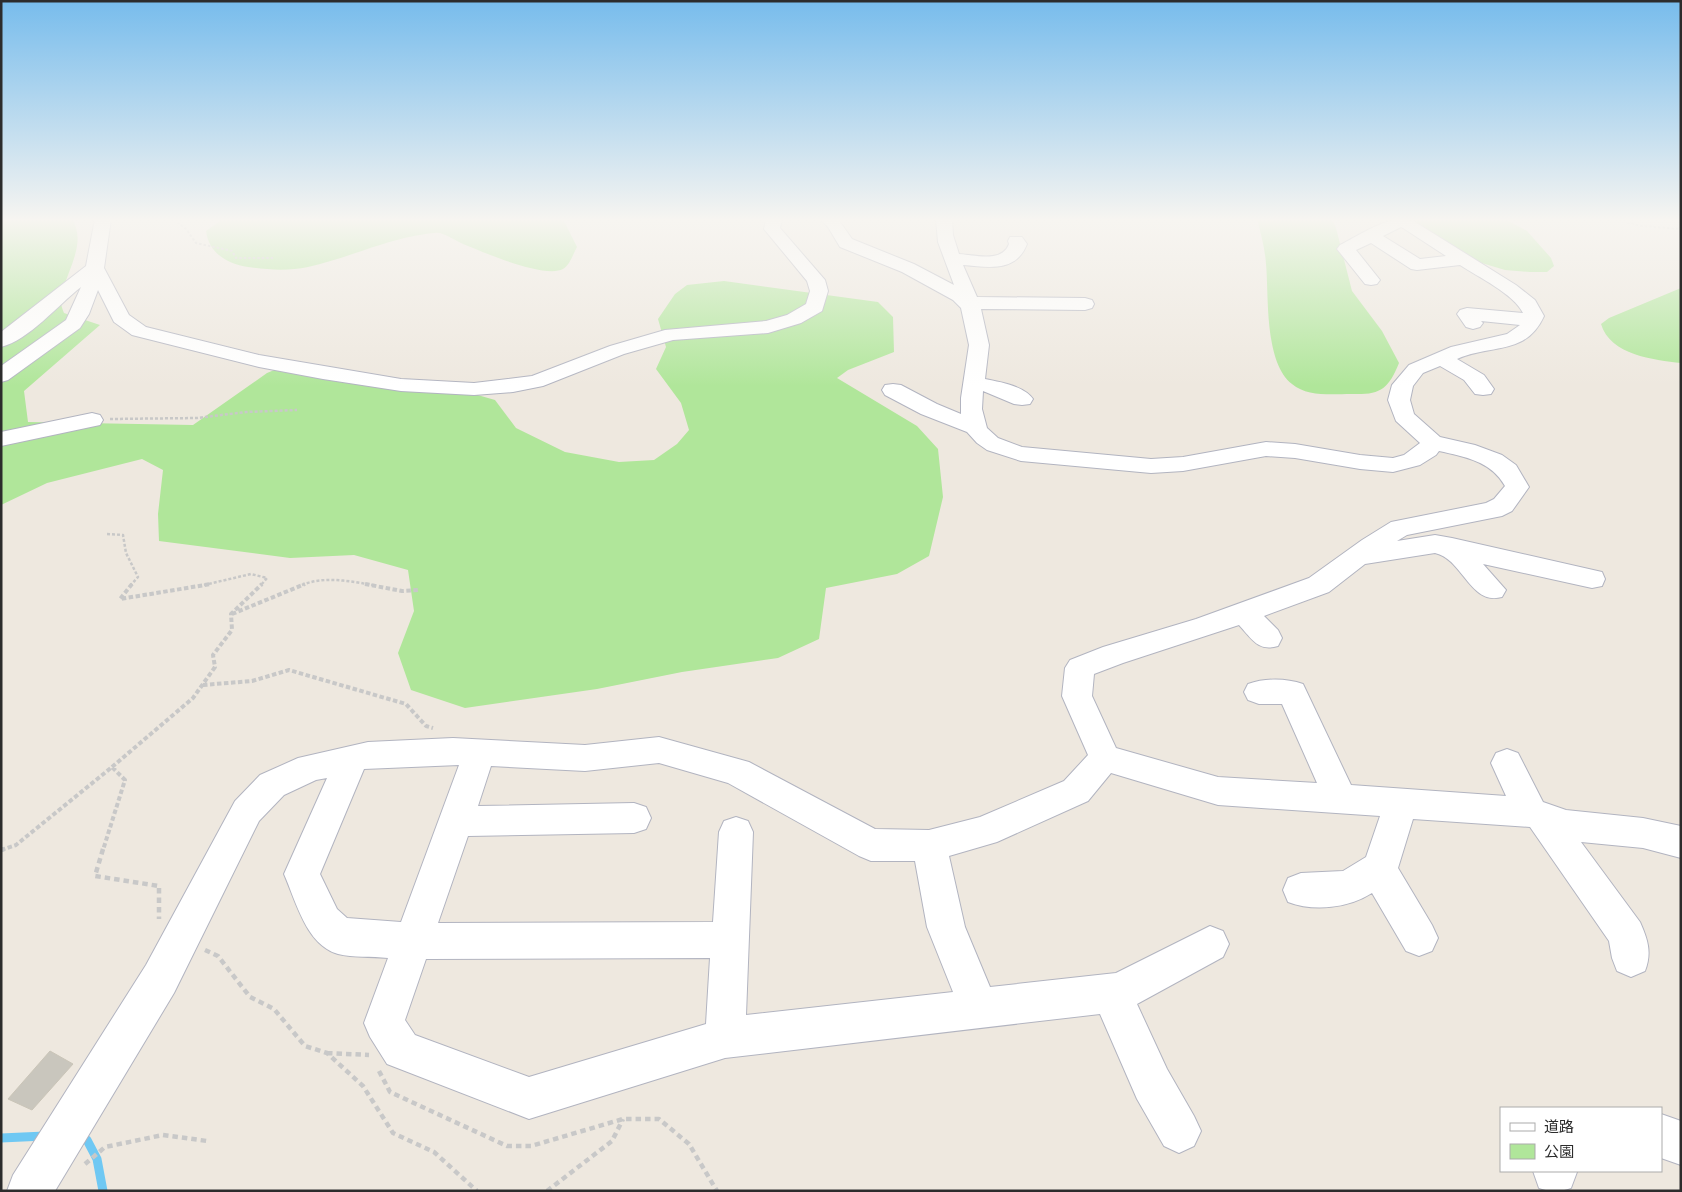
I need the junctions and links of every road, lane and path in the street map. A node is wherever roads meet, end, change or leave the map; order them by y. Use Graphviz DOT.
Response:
graph roads {
  1 [pos="84,275"];
  2 [pos="93,275"];
  3 [pos="99,275"];
  4 [pos="811,275"];
  5 [pos="920,275"];
  6 [pos="958,275"];
  7 [pos="1367,275"];
  8 [pos="1449,275"];
  9 [pos="1487,275"];
  10 [pos="1455,278"];
  11 [pos="1371,280"];
  12 [pos="969,304"];
  13 [pos="1085,304"];
  14 [pos="1532,320"];
  15 [pos="1473,323"];
  16 [pos="1,341"];
  17 [pos="1434,361"];
  18 [pos="1,376"];
  19 [pos="974,383"];
  20 [pos="1475,385"];
  21 [pos="893,390"];
  22 [pos="1022,399"];
  23 [pos="297,410"];
  24 [pos="1404,416"];
  25 [pos="92,420"];
  26 [pos="975,427"];
  27 [pos="1,439"];
  28 [pos="1432,442"];
  29 [pos="1514,459"];
  30 [pos="107,534"];
  31 [pos="1452,547"];
  32 [pos="1357,556"];
  33 [pos="1592,579"];
  34 [pos="420,590"];
  35 [pos="1492,590"];
  36 [pos="1243,612"];
  37 [pos="232,614"];
  38 [pos="1268,638"];
  39 [pos="202,685"];
  40 [pos="1259,692"];
  41 [pos="467,751"];
  42 [pos="352,758"];
  43 [pos="1105,758"];
  44 [pos="1507,763"];
  45 [pos="112,768"];
  46 [pos="1341,800"];
  47 [pos="1401,804"];
  48 [pos="1537,815"];
  49 [pos="634,818"];
  50 [pos="456,821"];
  51 [pos="736,832"];
  52 [pos="1681,842"];
  53 [pos="929,846"];
  54 [pos="1,850"];
  55 [pos="1380,868"];
  56 [pos="1301,890"];
  57 [pos="170,931"];
  58 [pos="1419,938"];
  59 [pos="413,940"];
  60 [pos="730,940"];
  61 [pos="1210,944"];
  62 [pos="1630,958"];
  63 [pos="1111,993"];
  64 [pos="979,1008"];
  65 [pos="725,1038"];
  66 [pos="623,1119"];
  67 [pos="1178,1130"];
  68 [pos="1662,1136"];
  69 [pos="207,1141"];
  70 [pos="1681,1143"];
  71 [pos="82,1166"];
  72 [pos="29,1191"];
  73 [pos="477,1191"];
  74 [pos="547,1191"];
  1 -- 16 [label="street"];
  2 -- 18 [label="street"];
  3 -- 4 [label="street"];
  5 -- 12 [label="street"];
  6 -- 12 [label="street"];
  7 -- 11 [label="street"];
  8 -- 10 [label="street"];
  9 -- 14 [label="street"];
  12 -- 13 [label="street"];
  12 -- 19 [label="street"];
  14 -- 15 [label="street"];
  14 -- 17 [label="street"];
  17 -- 20 [label="street"];
  17 -- 24 [label="street"];
  19 -- 22 [label="street"];
  19 -- 26 [label="street"];
  21 -- 26 [label="street"];
  23 -- 25 [label="path"];
  24 -- 28 [label="street"];
  24 -- 29 [label="street"];
  25 -- 27 [label="street"];
  26 -- 28 [label="street"];
  28 -- 32 [label="street"];
  30 -- 37 [label="path"];
  31 -- 32 [label="street"];
  31 -- 33 [label="street"];
  31 -- 35 [label="street"];
  32 -- 36 [label="street"];
  34 -- 37 [label="path"];
  36 -- 38 [label="street"];
  36 -- 43 [label="street"];
  37 -- 39 [label="path"];
  39 -- 41 [label="path"];
  39 -- 45 [label="path"];
  40 -- 46 [label="street"];
  41 -- 42 [label="street"];
  41 -- 50 [label="street"];
  41 -- 53 [label="street"];
  42 -- 57 [label="street"];
  42 -- 59 [label="street"];
  43 -- 46 [label="street"];
  43 -- 53 [label="street"];
  44 -- 48 [label="street"];
  45 -- 54 [label="path"];
  45 -- 57 [label="path"];
  46 -- 47 [label="street"];
  47 -- 48 [label="street"];
  47 -- 55 [label="street"];
  48 -- 52 [label="street"];
  48 -- 62 [label="street"];
  49 -- 50 [label="street"];
  50 -- 59 [label="street"];
  51 -- 60 [label="street"];
  53 -- 64 [label="street"];
  55 -- 56 [label="street"];
  55 -- 58 [label="street"];
  57 -- 72 [label="street"];
  57 -- 73 [label="path"];
  59 -- 60 [label="street"];
  59 -- 65 [label="street"];
  60 -- 65 [label="street"];
  61 -- 63 [label="street"];
  63 -- 64 [label="street"];
  63 -- 67 [label="street"];
  64 -- 65 [label="street"];
  66 -- 74 [label="path"];
  68 -- 70 [label="street"];
  69 -- 71 [label="path"];
}
